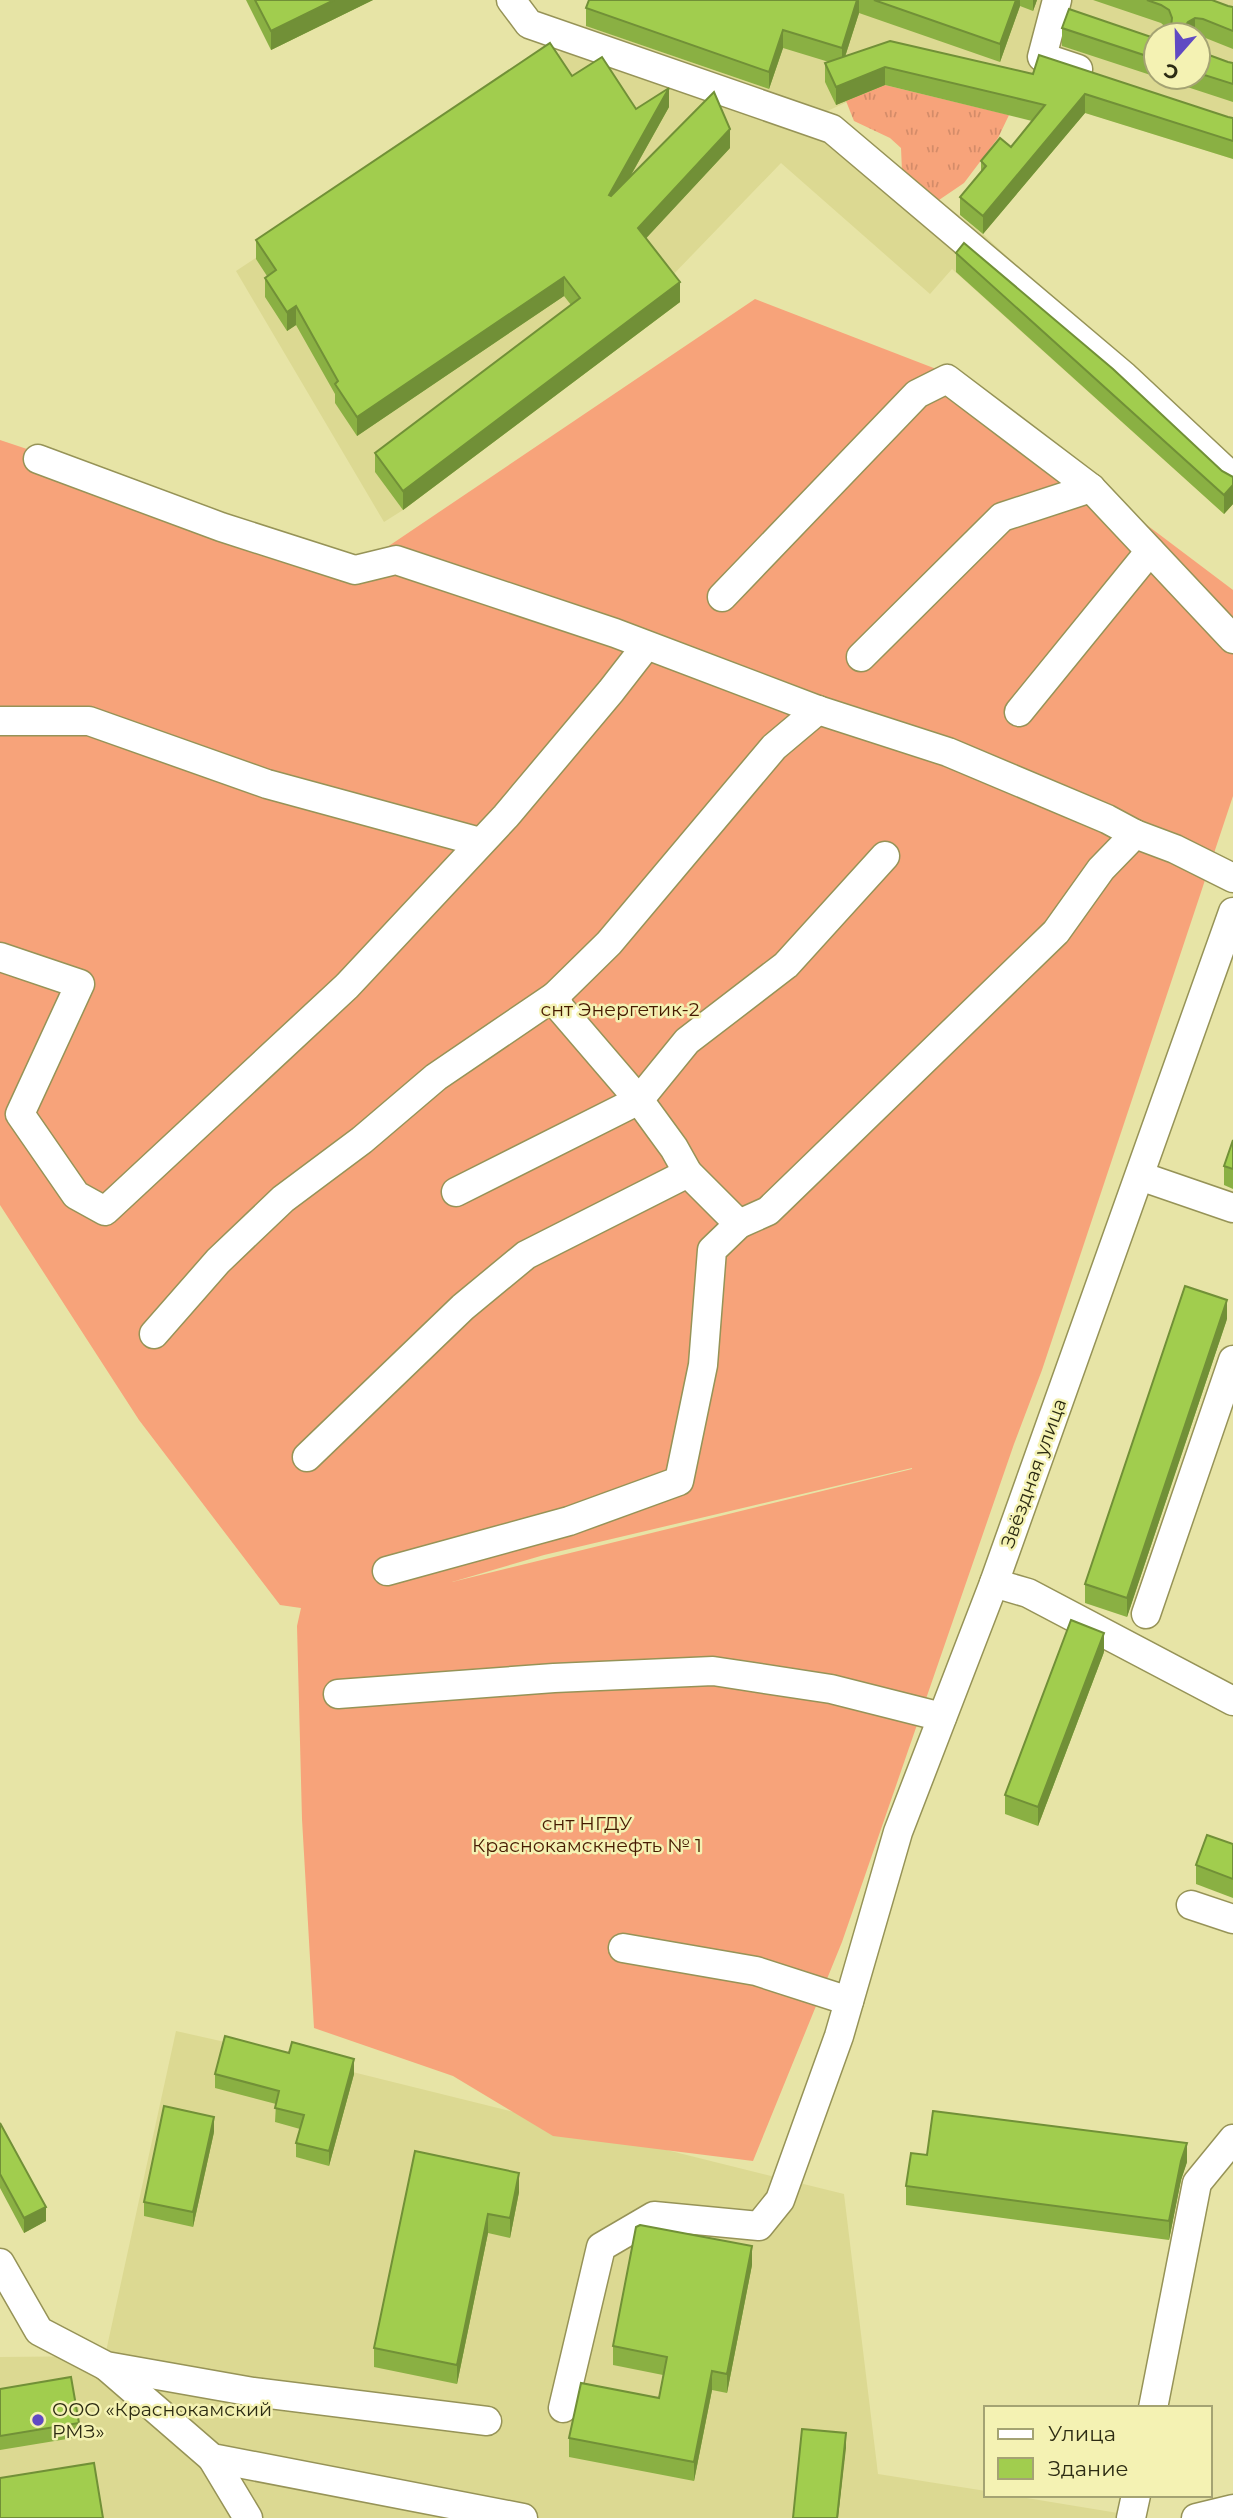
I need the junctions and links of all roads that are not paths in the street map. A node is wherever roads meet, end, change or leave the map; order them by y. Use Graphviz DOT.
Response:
graph roads {
  1 [pos="511,0"];
  2 [pos="1064,6"];
  3 [pos="1102,77"];
  4 [pos="38,459"];
  5 [pos="1233,478"];
  6 [pos="1091,488"];
  7 [pos="1150,551"];
  8 [pos="722,597"];
  9 [pos="1233,639"];
  10 [pos="646,646"];
  11 [pos="861,657"];
  12 [pos="818,710"];
  13 [pos="1019,712"];
  14 [pos="0,721"];
  15 [pos="1135,834"];
  16 [pos="480,842"];
  17 [pos="885,856"];
  18 [pos="1233,878"];
  19 [pos="1233,912"];
  20 [pos="0,957"];
  21 [pos="555,996"];
  22 [pos="639,1100"];
  23 [pos="688,1173"];
  24 [pos="1140,1176"];
  25 [pos="456,1192"];
  26 [pos="1233,1209"];
  27 [pos="738,1224"];
  28 [pos="154,1334"];
  29 [pos="1233,1360"];
  30 [pos="307,1457"];
  31 [pos="387,1571"];
  32 [pos="994,1583"];
  33 [pos="1146,1614"];
  34 [pos="338,1694"];
  35 [pos="1233,1701"];
  36 [pos="942,1717"];
  37 [pos="1191,1905"];
  38 [pos="1233,1920"];
  39 [pos="623,1948"];
  40 [pos="849,2001"];
  41 [pos="1233,2139"];
  42 [pos="0,2263"];
  43 [pos="106,2366"];
  44 [pos="1153,2406"];
  45 [pos="563,2408"];
  46 [pos="487,2421"];
  47 [pos="212,2458"];
  48 [pos="1136,2497"];
  49 [pos="1233,2509"];
  50 [pos="248,2518"];
  51 [pos="523,2518"];
  52 [pos="1131,2518"];
  53 [pos="1196,2518"];
  1 -- 5 [label="street"];
  2 -- 3 [label="street"];
  4 -- 10 [label="street"];
  6 -- 7 [label="street"];
  6 -- 8 [label="street"];
  6 -- 11 [label="street"];
  7 -- 9 [label="street"];
  7 -- 13 [label="street"];
  10 -- 12 [label="street"];
  10 -- 16 [label="street"];
  12 -- 15 [label="street"];
  12 -- 21 [label="street"];
  14 -- 16 [label="street"];
  15 -- 18 [label="street"];
  15 -- 27 [label="street"];
  16 -- 20 [label="street"];
  17 -- 22 [label="street"];
  19 -- 24 [label="street, Звёздная улица"];
  21 -- 22 [label="street"];
  21 -- 28 [label="street"];
  22 -- 23 [label="street"];
  22 -- 25 [label="street"];
  23 -- 27 [label="street"];
  23 -- 30 [label="street"];
  24 -- 26 [label="street"];
  24 -- 32 [label="street, Звёздная улица"];
  27 -- 31 [label="street"];
  29 -- 33 [label="street"];
  32 -- 35 [label="street"];
  32 -- 36 [label="street, Звёздная улица"];
  34 -- 36 [label="street"];
  36 -- 40 [label="street, Звёздная улица"];
  37 -- 38 [label="street"];
  39 -- 40 [label="street"];
  40 -- 45 [label="street, Звёздная улица"];
  41 -- 44 [label="street"];
  42 -- 43 [label="street"];
  43 -- 46 [label="street"];
  43 -- 47 [label="street"];
  47 -- 50 [label="street"];
  47 -- 51 [label="street"];
  48 -- 52 [label="street"];
  49 -- 53 [label="street"];
}
